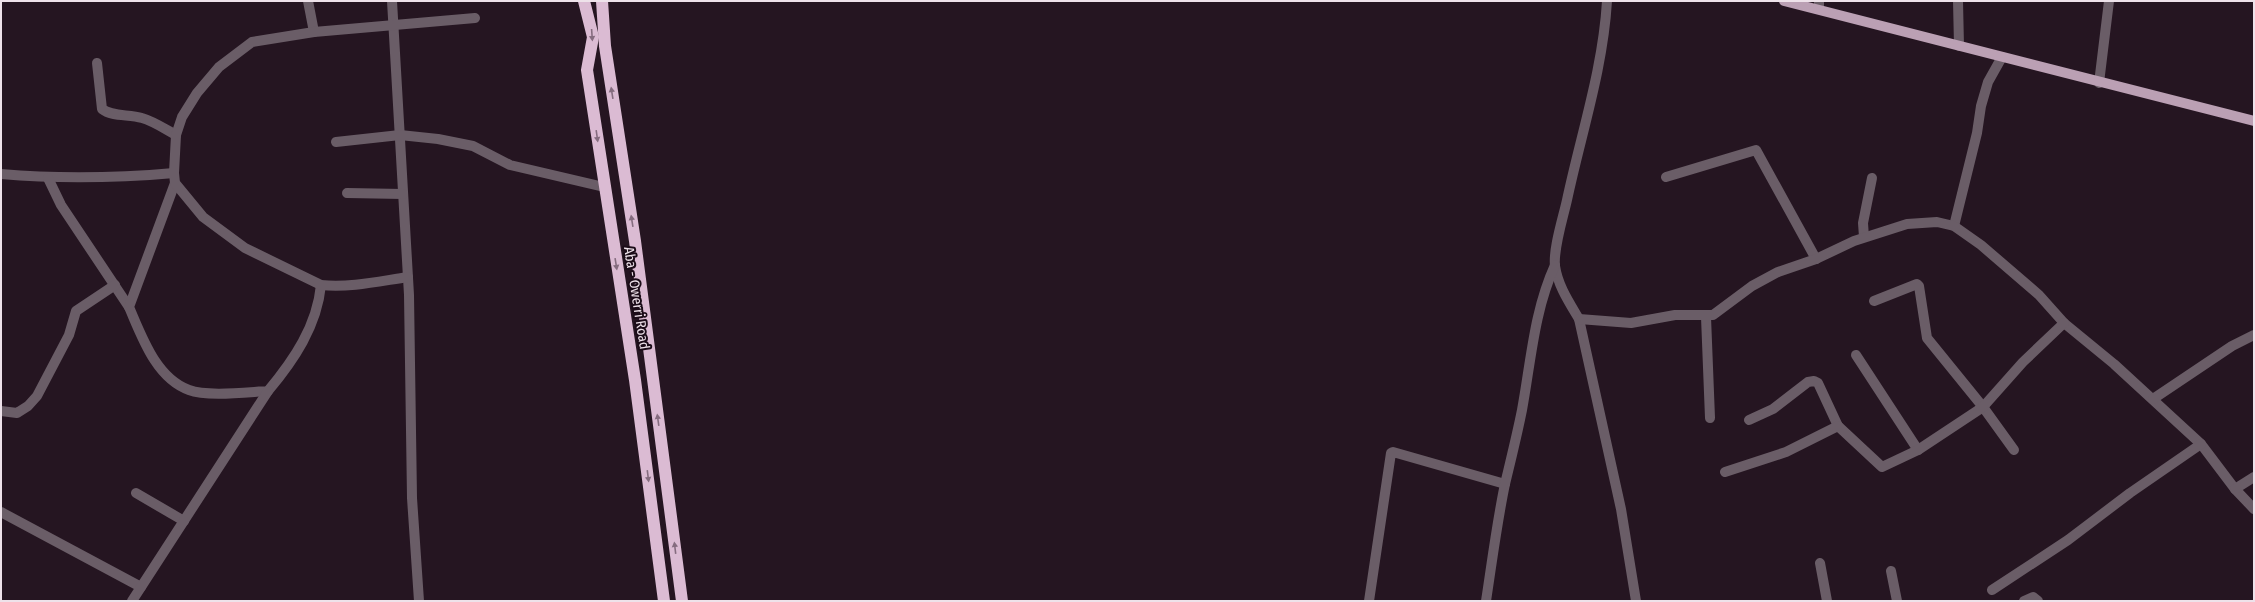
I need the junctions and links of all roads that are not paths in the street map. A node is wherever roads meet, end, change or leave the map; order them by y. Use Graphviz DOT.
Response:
graph roads {
  1 [pos="308,1"];
  2 [pos="392,1"];
  3 [pos="584,1"];
  4 [pos="1607,1"];
  5 [pos="1784,1"];
  6 [pos="1958,1"];
  7 [pos="2109,1"];
  8 [pos="602,3"];
  9 [pos="1819,5"];
  10 [pos="475,18"];
  11 [pos="393,24"];
  12 [pos="314,32"];
  13 [pos="1959,46"];
  14 [pos="2002,57"];
  15 [pos="97,63"];
  16 [pos="2099,83"];
  17 [pos="2254,121"];
  18 [pos="176,135"];
  19 [pos="400,135"];
  20 [pos="336,142"];
  21 [pos="174,173"];
  22 [pos="1,174"];
  23 [pos="1666,177"];
  24 [pos="48,178"];
  25 [pos="1872,178"];
  26 [pos="175,183"];
  27 [pos="604,187"];
  28 [pos="347,193"];
  29 [pos="404,194"];
  30 [pos="1954,226"];
  31 [pos="1864,237"];
  32 [pos="1816,259"];
  33 [pos="1555,265"];
  34 [pos="408,276"];
  35 [pos="115,285"];
  36 [pos="321,285"];
  37 [pos="1874,301"];
  38 [pos="130,307"];
  39 [pos="1706,317"];
  40 [pos="1579,319"];
  41 [pos="2064,323"];
  42 [pos="2254,335"];
  43 [pos="1856,355"];
  44 [pos="268,391"];
  45 [pos="2153,399"];
  46 [pos="1983,407"];
  47 [pos="1,411"];
  48 [pos="1710,418"];
  49 [pos="1749,420"];
  50 [pos="1838,426"];
  51 [pos="2201,444"];
  52 [pos="1918,450"];
  53 [pos="2014,450"];
  54 [pos="1725,472"];
  55 [pos="2254,477"];
  56 [pos="1505,484"];
  57 [pos="2235,489"];
  58 [pos="136,493"];
  59 [pos="2254,509"];
  60 [pos="1,512"];
  61 [pos="184,521"];
  62 [pos="1820,563"];
  63 [pos="660,572"];
  64 [pos="678,572"];
  65 [pos="1891,572"];
  66 [pos="141,587"];
  67 [pos="1992,590"];
  68 [pos="132,601"];
  69 [pos="419,601"];
  70 [pos="664,601"];
  71 [pos="682,601"];
  72 [pos="1368,601"];
  73 [pos="1486,601"];
  74 [pos="1636,601"];
  75 [pos="1827,601"];
  76 [pos="1897,601"];
  77 [pos="2024,601"];
  78 [pos="2038,601"];
  1 -- 12 [label="street"];
  2 -- 11 [label="street"];
  3 -- 27 [label="highway, Aba - Owerri Road, one-way"];
  4 -- 33 [label="street"];
  5 -- 9 [label="main road"];
  6 -- 13 [label="street"];
  7 -- 16 [label="street"];
  64 -- 8 [label="highway, Aba - Owerri Road, one-way"];
  9 -- 13 [label="main road"];
  10 -- 11 [label="street"];
  11 -- 12 [label="street"];
  11 -- 19 [label="street"];
  12 -- 18 [label="street"];
  13 -- 14 [label="main road"];
  14 -- 16 [label="main road"];
  14 -- 30 [label="street"];
  15 -- 18 [label="street"];
  16 -- 17 [label="main road"];
  18 -- 21 [label="street"];
  19 -- 20 [label="street"];
  19 -- 27 [label="street"];
  19 -- 29 [label="street"];
  21 -- 24 [label="street"];
  21 -- 26 [label="street"];
  22 -- 24 [label="street"];
  23 -- 32 [label="street"];
  24 -- 35 [label="street"];
  25 -- 31 [label="street"];
  26 -- 36 [label="street"];
  26 -- 38 [label="street"];
  27 -- 63 [label="highway, Aba - Owerri Road, one-way"];
  28 -- 29 [label="street"];
  29 -- 34 [label="street"];
  30 -- 31 [label="street"];
  30 -- 41 [label="street"];
  31 -- 32 [label="street"];
  32 -- 39 [label="street"];
  33 -- 40 [label="street"];
  33 -- 56 [label="street"];
  34 -- 36 [label="street"];
  34 -- 69 [label="street"];
  35 -- 38 [label="street"];
  35 -- 47 [label="street"];
  36 -- 44 [label="street"];
  37 -- 46 [label="street"];
  38 -- 44 [label="street"];
  39 -- 40 [label="street"];
  39 -- 48 [label="street"];
  40 -- 74 [label="street"];
  41 -- 45 [label="street"];
  41 -- 46 [label="street"];
  42 -- 45 [label="street"];
  43 -- 52 [label="street"];
  44 -- 61 [label="street"];
  45 -- 51 [label="street"];
  46 -- 52 [label="street"];
  46 -- 53 [label="street"];
  49 -- 50 [label="street"];
  50 -- 52 [label="street"];
  50 -- 54 [label="street"];
  51 -- 57 [label="street"];
  51 -- 67 [label="street"];
  55 -- 57 [label="street"];
  56 -- 72 [label="street"];
  56 -- 73 [label="street"];
  57 -- 59 [label="street"];
  58 -- 61 [label="street"];
  60 -- 66 [label="street"];
  61 -- 66 [label="street"];
  62 -- 75 [label="street"];
  63 -- 64 [label="highway"];
  63 -- 70 [label="highway, Aba - Owerri Road"];
  64 -- 71 [label="highway, Aba - Owerri Road"];
  65 -- 76 [label="street"];
  66 -- 68 [label="street"];
  77 -- 78 [label="street"];
}
